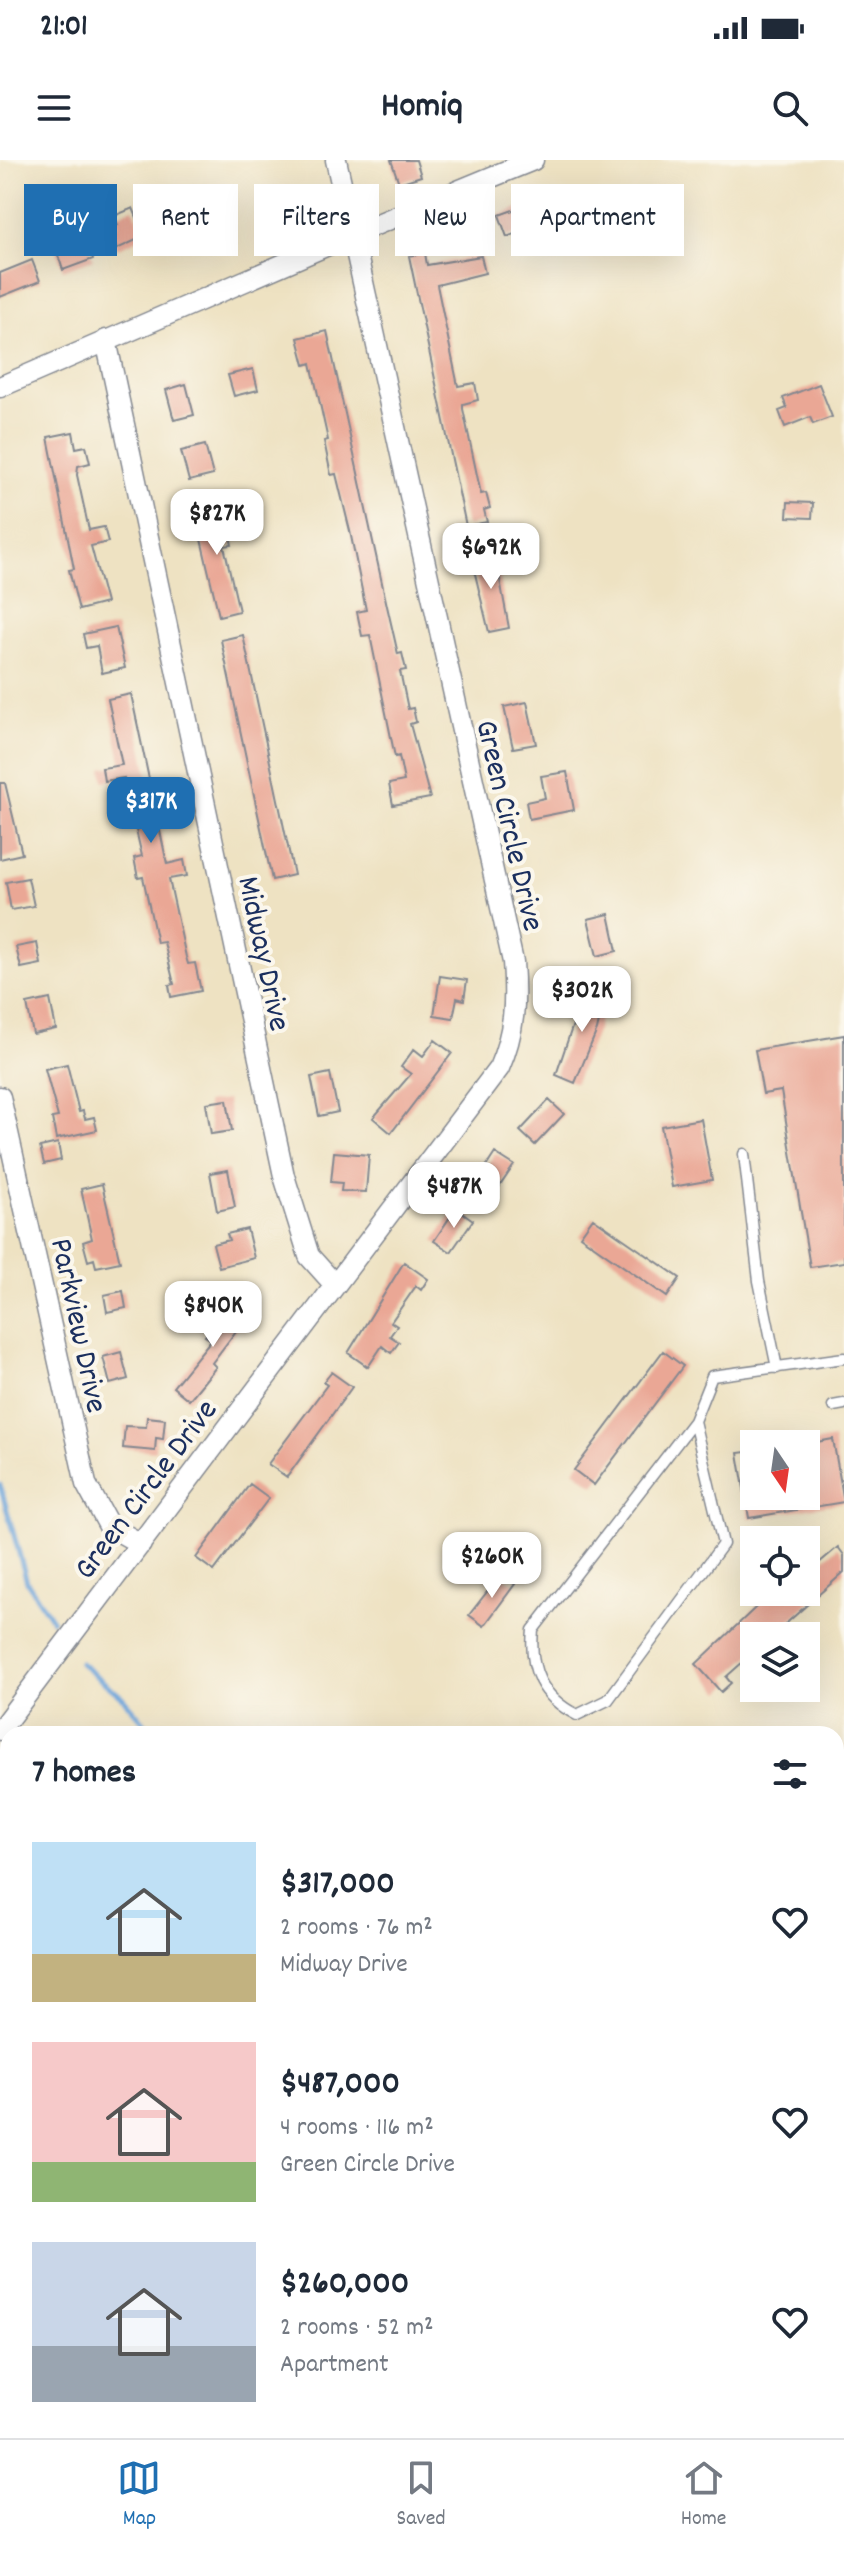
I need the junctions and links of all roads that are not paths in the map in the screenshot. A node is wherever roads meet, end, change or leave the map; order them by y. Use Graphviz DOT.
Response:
graph roads {
  1 [pos="336,160"];
  2 [pos="533,160"];
  3 [pos="341,184"];
  4 [pos="379,223"];
  5 [pos="302,256"];
  6 [pos="356,256"];
  7 [pos="106,340"];
  8 [pos="0,387"];
  9 [pos="0,1097"];
  10 [pos="744,1154"];
  11 [pos="335,1285"];
  12 [pos="844,1358"];
  13 [pos="777,1368"];
  14 [pos="694,1421"];
  15 [pos="141,1544"];
  16 [pos="3,1726"];
  1 -- 3 [label="street, Green Circle Drive"];
  2 -- 4 [label="street"];
  5 -- 7 [label="street"];
  6 -- 11 [label="street, Green Circle Drive"];
  7 -- 8 [label="street"];
  7 -- 11 [label="street, Midway Drive"];
  9 -- 15 [label="street, Parkview Drive"];
  10 -- 13 [label="lane"];
  11 -- 15 [label="street, Green Circle Drive"];
  12 -- 13 [label="lane"];
  13 -- 14 [label="lane"];
  14 -- 14 [label="lane"];
  15 -- 16 [label="street, Green Circle Drive"];
}
